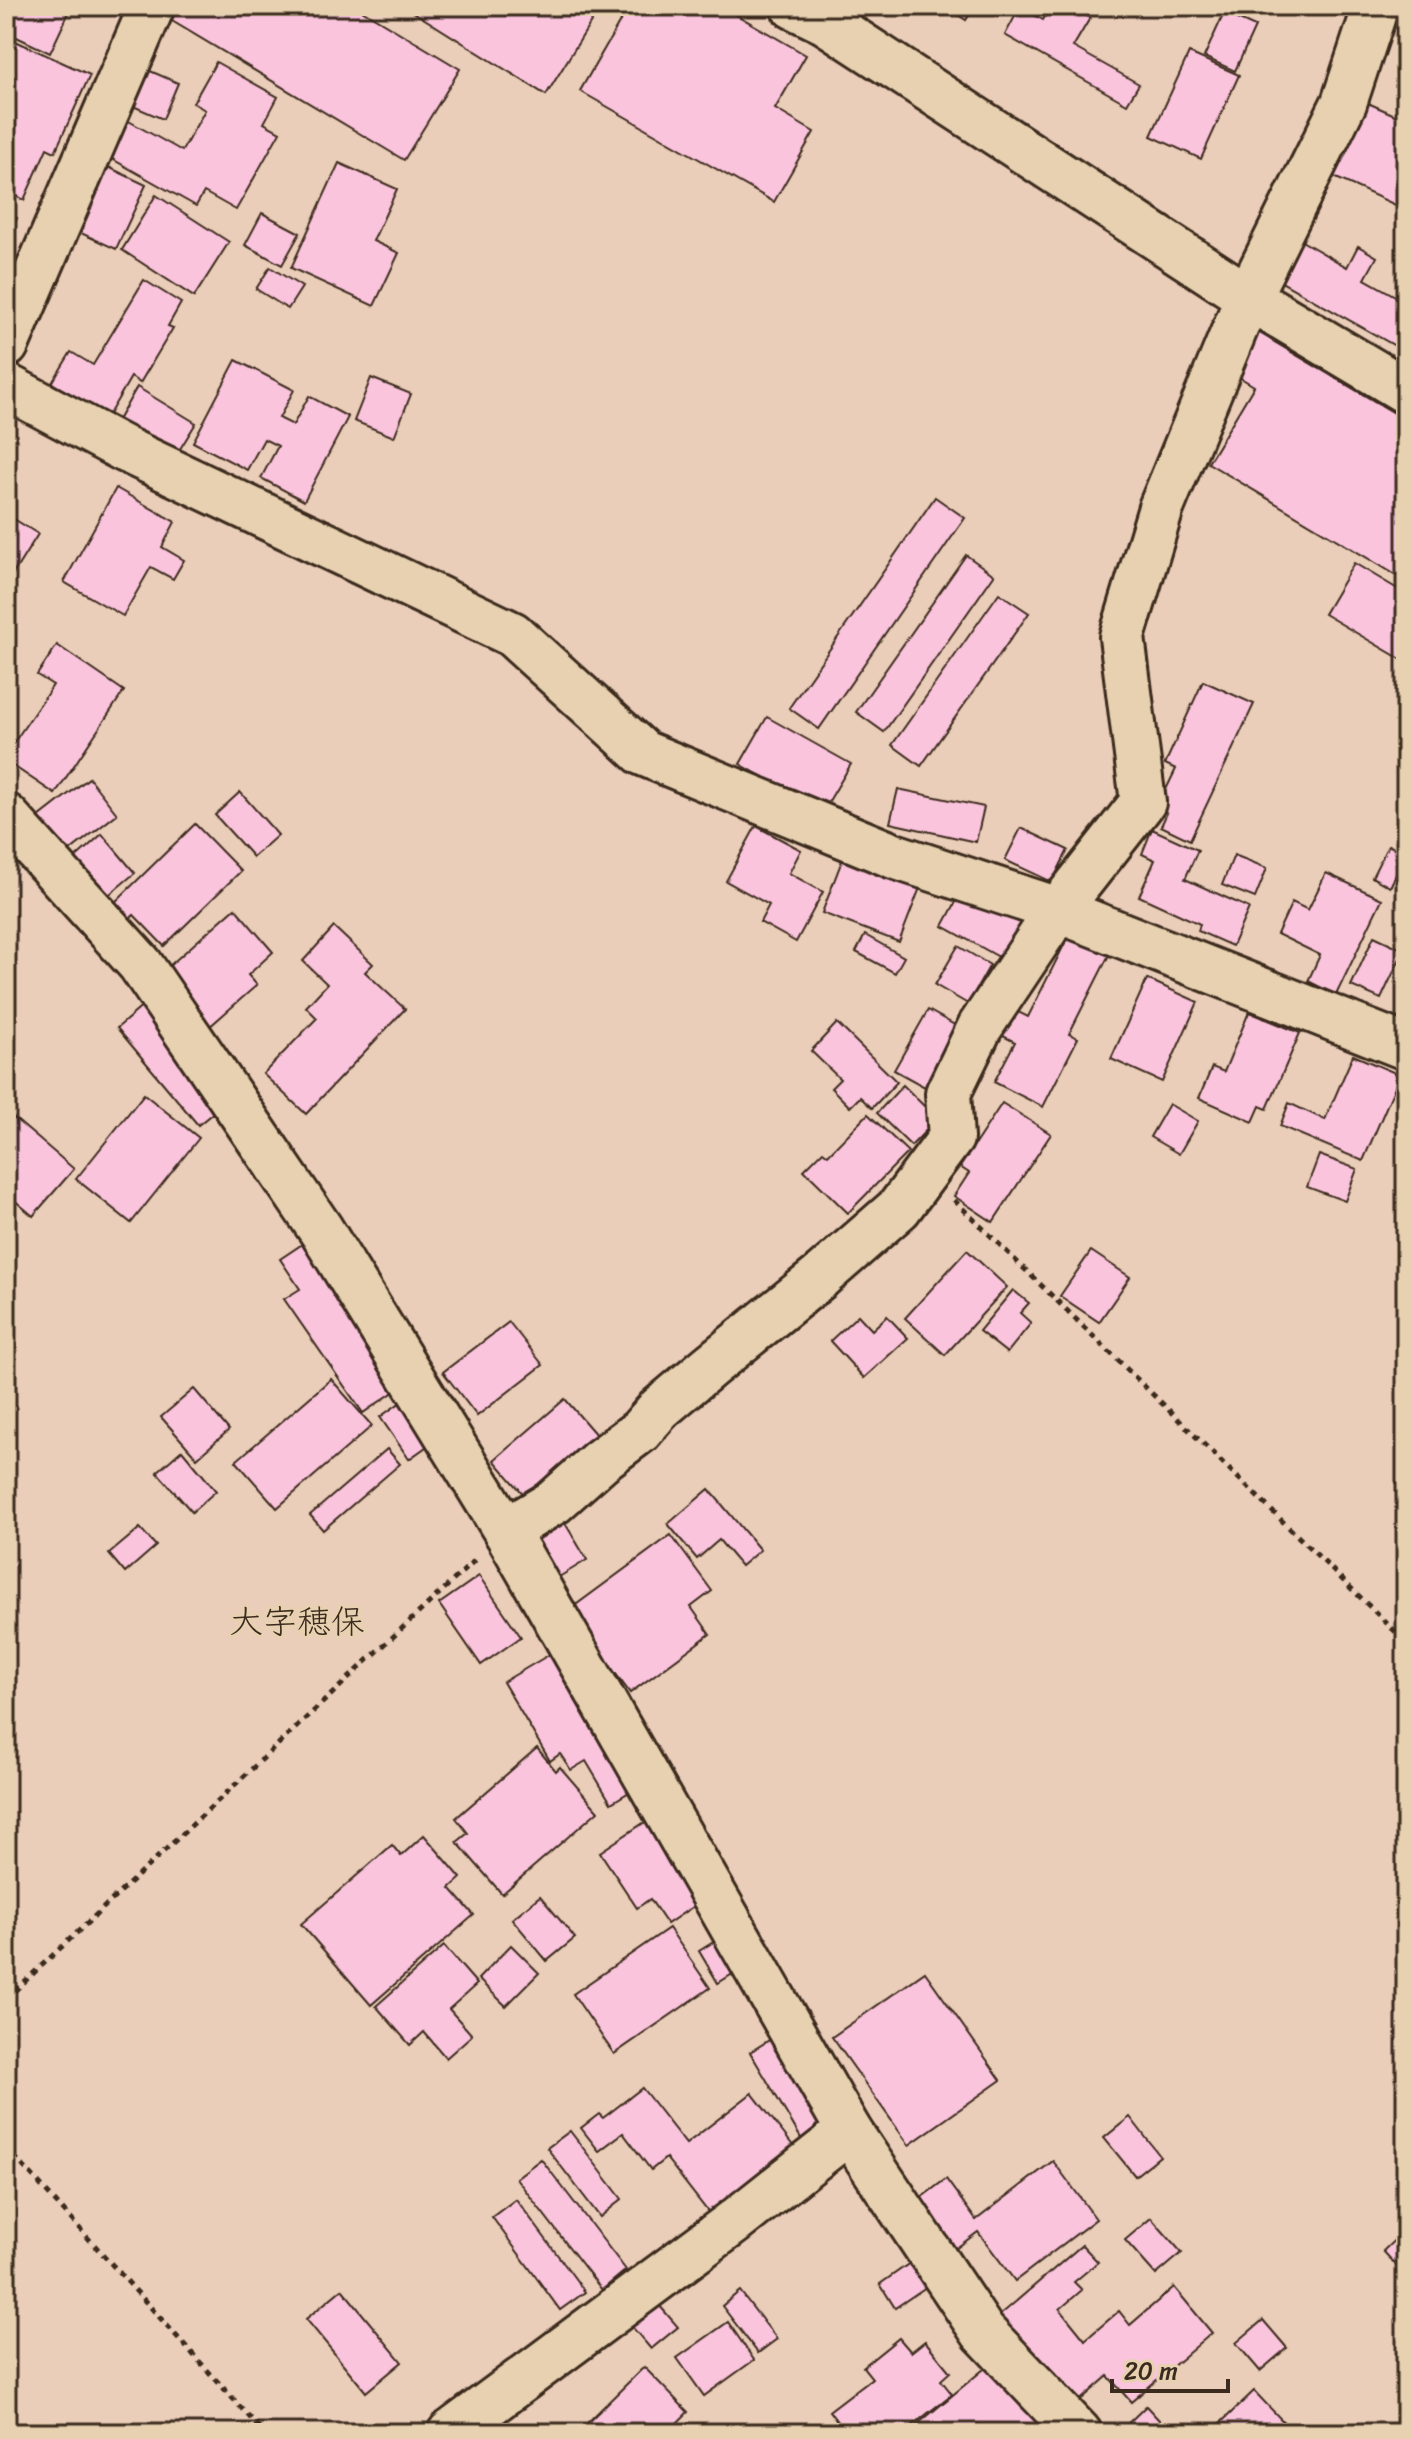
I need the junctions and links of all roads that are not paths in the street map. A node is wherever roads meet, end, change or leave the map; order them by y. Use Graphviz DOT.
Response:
graph roads {
  1 [pos="152,6"];
  2 [pos="793,6"];
  3 [pos="1376,6"];
  4 [pos="1248,297"];
  5 [pos="6,345"];
  6 [pos="6,386"];
  7 [pos="1406,391"];
  8 [pos="6,816"];
  9 [pos="1058,910"];
  10 [pos="1406,1047"];
  11 [pos="506,1531"];
  12 [pos="849,2131"];
  13 [pos="450,2433"];
  14 [pos="1079,2433"];
  1 -- 5 [label="street"];
  2 -- 4 [label="street"];
  3 -- 4 [label="street"];
  4 -- 7 [label="street"];
  4 -- 9 [label="street"];
  6 -- 9 [label="street"];
  8 -- 11 [label="street"];
  9 -- 10 [label="street"];
  9 -- 11 [label="street"];
  11 -- 12 [label="street"];
  12 -- 13 [label="street"];
  12 -- 14 [label="street"];
}
